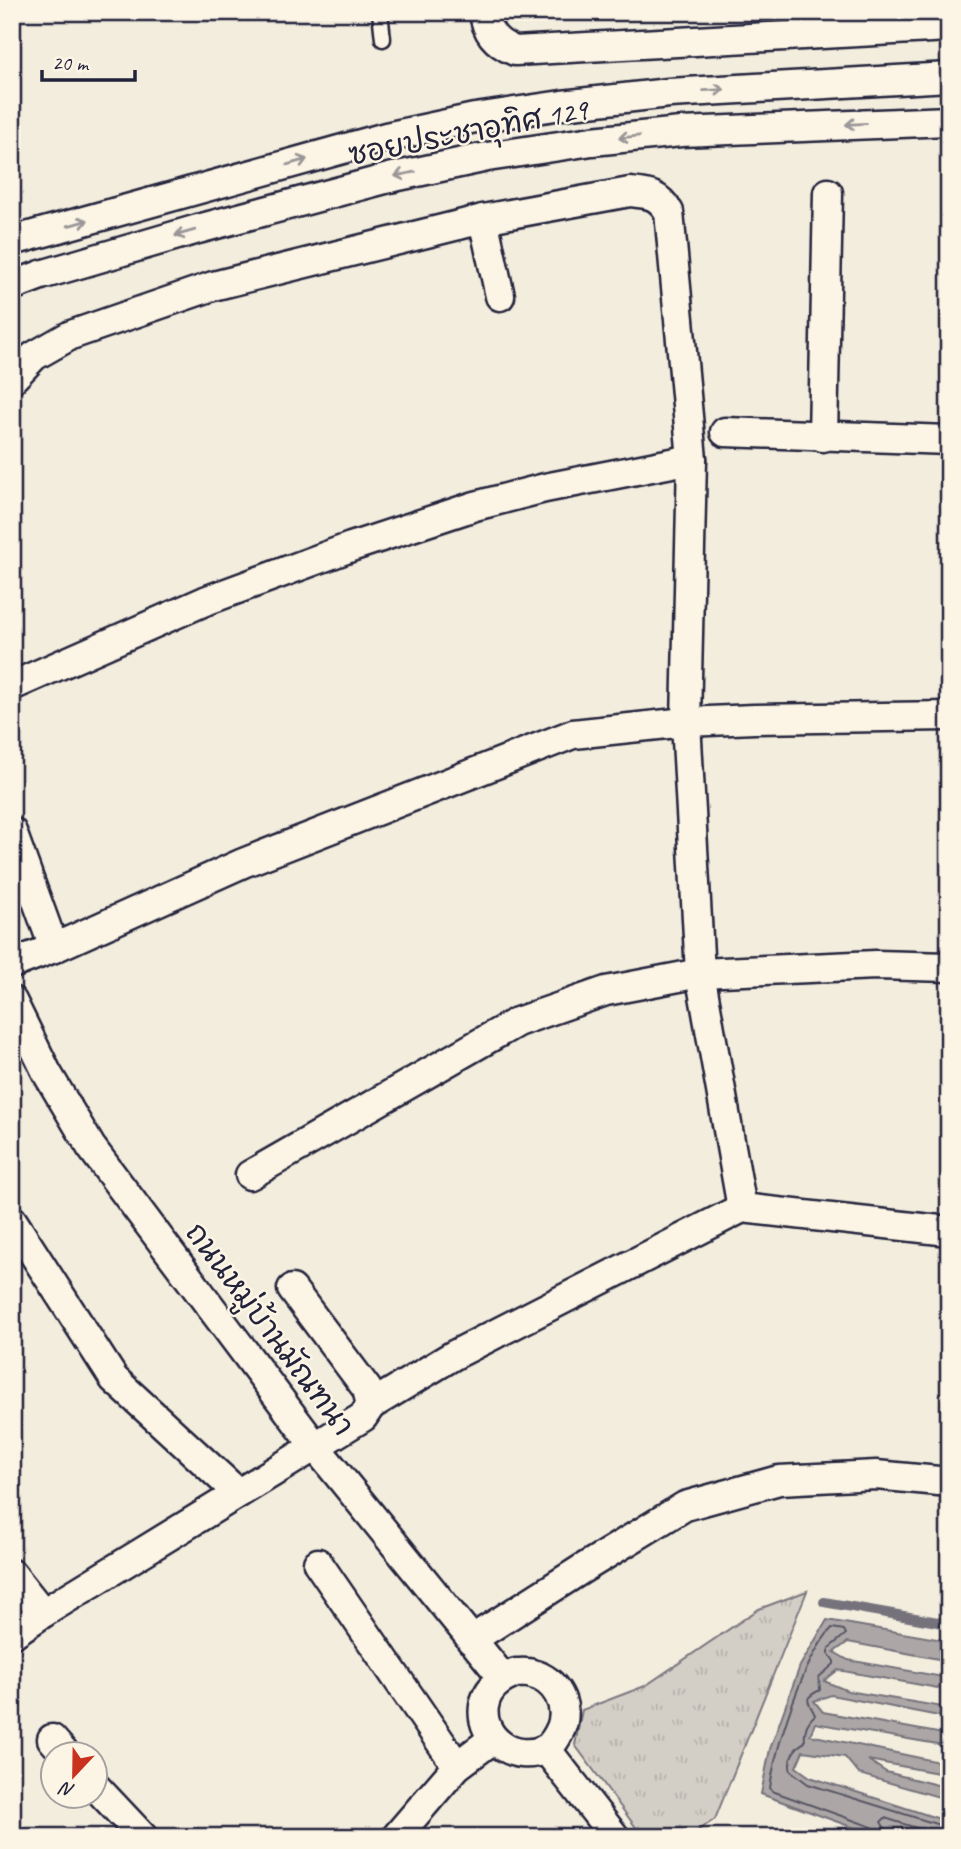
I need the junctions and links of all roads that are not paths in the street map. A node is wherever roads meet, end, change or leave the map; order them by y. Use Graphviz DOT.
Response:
graph roads {
  1 [pos="380,12"];
  2 [pos="484,12"];
  3 [pos="852,23"];
  4 [pos="949,27"];
  5 [pos="383,39"];
  6 [pos="949,77"];
  7 [pos="893,80"];
  8 [pos="949,121"];
  9 [pos="899,122"];
  10 [pos="828,193"];
  11 [pos="483,219"];
  12 [pos="12,241"];
  13 [pos="12,286"];
  14 [pos="500,296"];
  15 [pos="12,379"];
  16 [pos="725,432"];
  17 [pos="823,437"];
  18 [pos="949,440"];
  19 [pos="692,459"];
  20 [pos="12,686"];
  21 [pos="949,716"];
  22 [pos="686,722"];
  23 [pos="12,832"];
  24 [pos="54,948"];
  25 [pos="12,964"];
  26 [pos="949,967"];
  27 [pos="700,973"];
  28 [pos="12,1002"];
  29 [pos="250,1175"];
  30 [pos="742,1208"];
  31 [pos="12,1220"];
  32 [pos="949,1230"];
  33 [pos="292,1289"];
  34 [pos="371,1405"];
  35 [pos="314,1445"];
  36 [pos="949,1482"];
  37 [pos="238,1493"];
  38 [pos="318,1563"];
  39 [pos="12,1574"];
  40 [pos="43,1613"];
  41 [pos="12,1634"];
  42 [pos="471,1640"];
  43 [pos="503,1678"];
  44 [pos="493,1739"];
  45 [pos="546,1749"];
  46 [pos="457,1766"];
  47 [pos="108,1800"];
  48 [pos="143,1837"];
  49 [pos="396,1837"];
  50 [pos="615,1837"];
  1 -- 5 [label="lane"];
  2 -- 3 [label="street"];
  3 -- 4 [label="street"];
  6 -- 7 [label="street, ซอยประชาอุทิศ 129"];
  7 -- 9 [label="street"];
  12 -- 7 [label="street, ซอยประชาอุทิศ 129, one-way"];
  8 -- 9 [label="street, ซอยประชาอุทิศ 129"];
  9 -- 13 [label="street, ซอยประชาอุทิศ 129, one-way"];
  10 -- 17 [label="street"];
  11 -- 14 [label="street"];
  11 -- 15 [label="street"];
  11 -- 19 [label="street"];
  16 -- 17 [label="street"];
  17 -- 18 [label="street"];
  19 -- 20 [label="street"];
  19 -- 22 [label="street"];
  21 -- 22 [label="street"];
  22 -- 24 [label="street"];
  22 -- 27 [label="street"];
  23 -- 24 [label="street"];
  24 -- 25 [label="street"];
  26 -- 27 [label="street"];
  27 -- 29 [label="street"];
  27 -- 30 [label="street"];
  28 -- 35 [label="street, ถนนหมู่บ้านมัณฑนา"];
  30 -- 32 [label="street"];
  30 -- 34 [label="street"];
  31 -- 37 [label="street"];
  33 -- 34 [label="street"];
  34 -- 35 [label="street"];
  35 -- 37 [label="street"];
  35 -- 42 [label="street, ถนนหมู่บ้านมัณฑนา"];
  36 -- 42 [label="street"];
  37 -- 40 [label="street"];
  38 -- 46 [label="street"];
  39 -- 40 [label="street"];
  40 -- 41 [label="street"];
  42 -- 43 [label="street, ถนนหมู่บ้านมัณฑนา"];
  43 -- 44 [label="street"];
  43 -- 45 [label="street"];
  44 -- 45 [label="street"];
  44 -- 46 [label="street"];
  45 -- 50 [label="street"];
  46 -- 49 [label="street"];
  47 -- 48 [label="street"];
}
